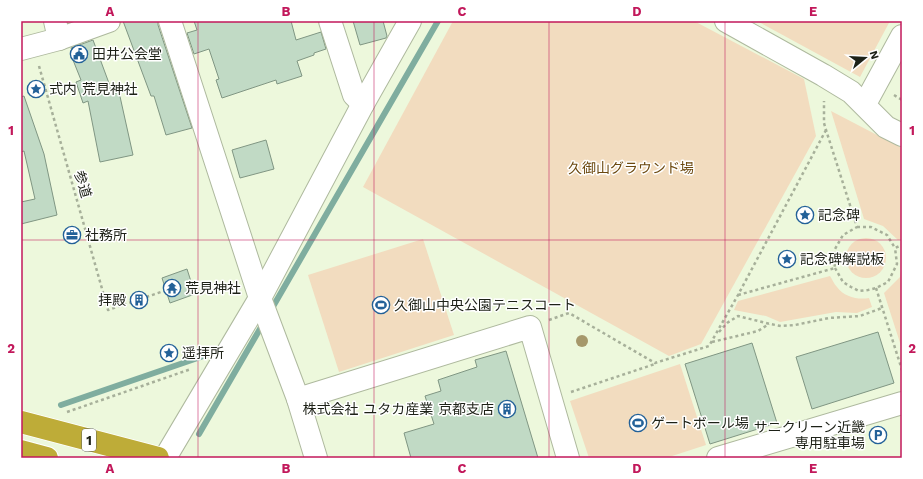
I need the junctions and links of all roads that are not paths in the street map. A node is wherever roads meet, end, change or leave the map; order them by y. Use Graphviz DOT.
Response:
graph roads {
  1 [pos="109,21"];
  2 [pos="170,21"];
  3 [pos="330,21"];
  4 [pos="410,21"];
  5 [pos="726,21"];
  6 [pos="57,30"];
  7 [pos="902,36"];
  8 [pos="27,47"];
  9 [pos="363,104"];
  10 [pos="864,104"];
  11 [pos="902,135"];
  12 [pos="260,298"];
  13 [pos="298,399"];
  14 [pos="902,403"];
  15 [pos="21,422"];
  16 [pos="21,451"];
  17 [pos="47,458"];
  18 [pos="158,458"];
  19 [pos="165,458"];
  20 [pos="316,458"];
  21 [pos="568,458"];
  22 [pos="718,458"];
  1 -- 6 [label="street"];
  2 -- 12 [label="street"];
  3 -- 9 [label="street"];
  4 -- 9 [label="street"];
  5 -- 10 [label="street"];
  6 -- 8 [label="street"];
  7 -- 10 [label="street"];
  9 -- 12 [label="street"];
  10 -- 11 [label="street"];
  12 -- 13 [label="street"];
  12 -- 19 [label="street"];
  13 -- 20 [label="street"];
  13 -- 21 [label="street"];
  14 -- 22 [label="street"];
  15 -- 18 [label="highway, 1"];
  16 -- 17 [label="highway"];
}
